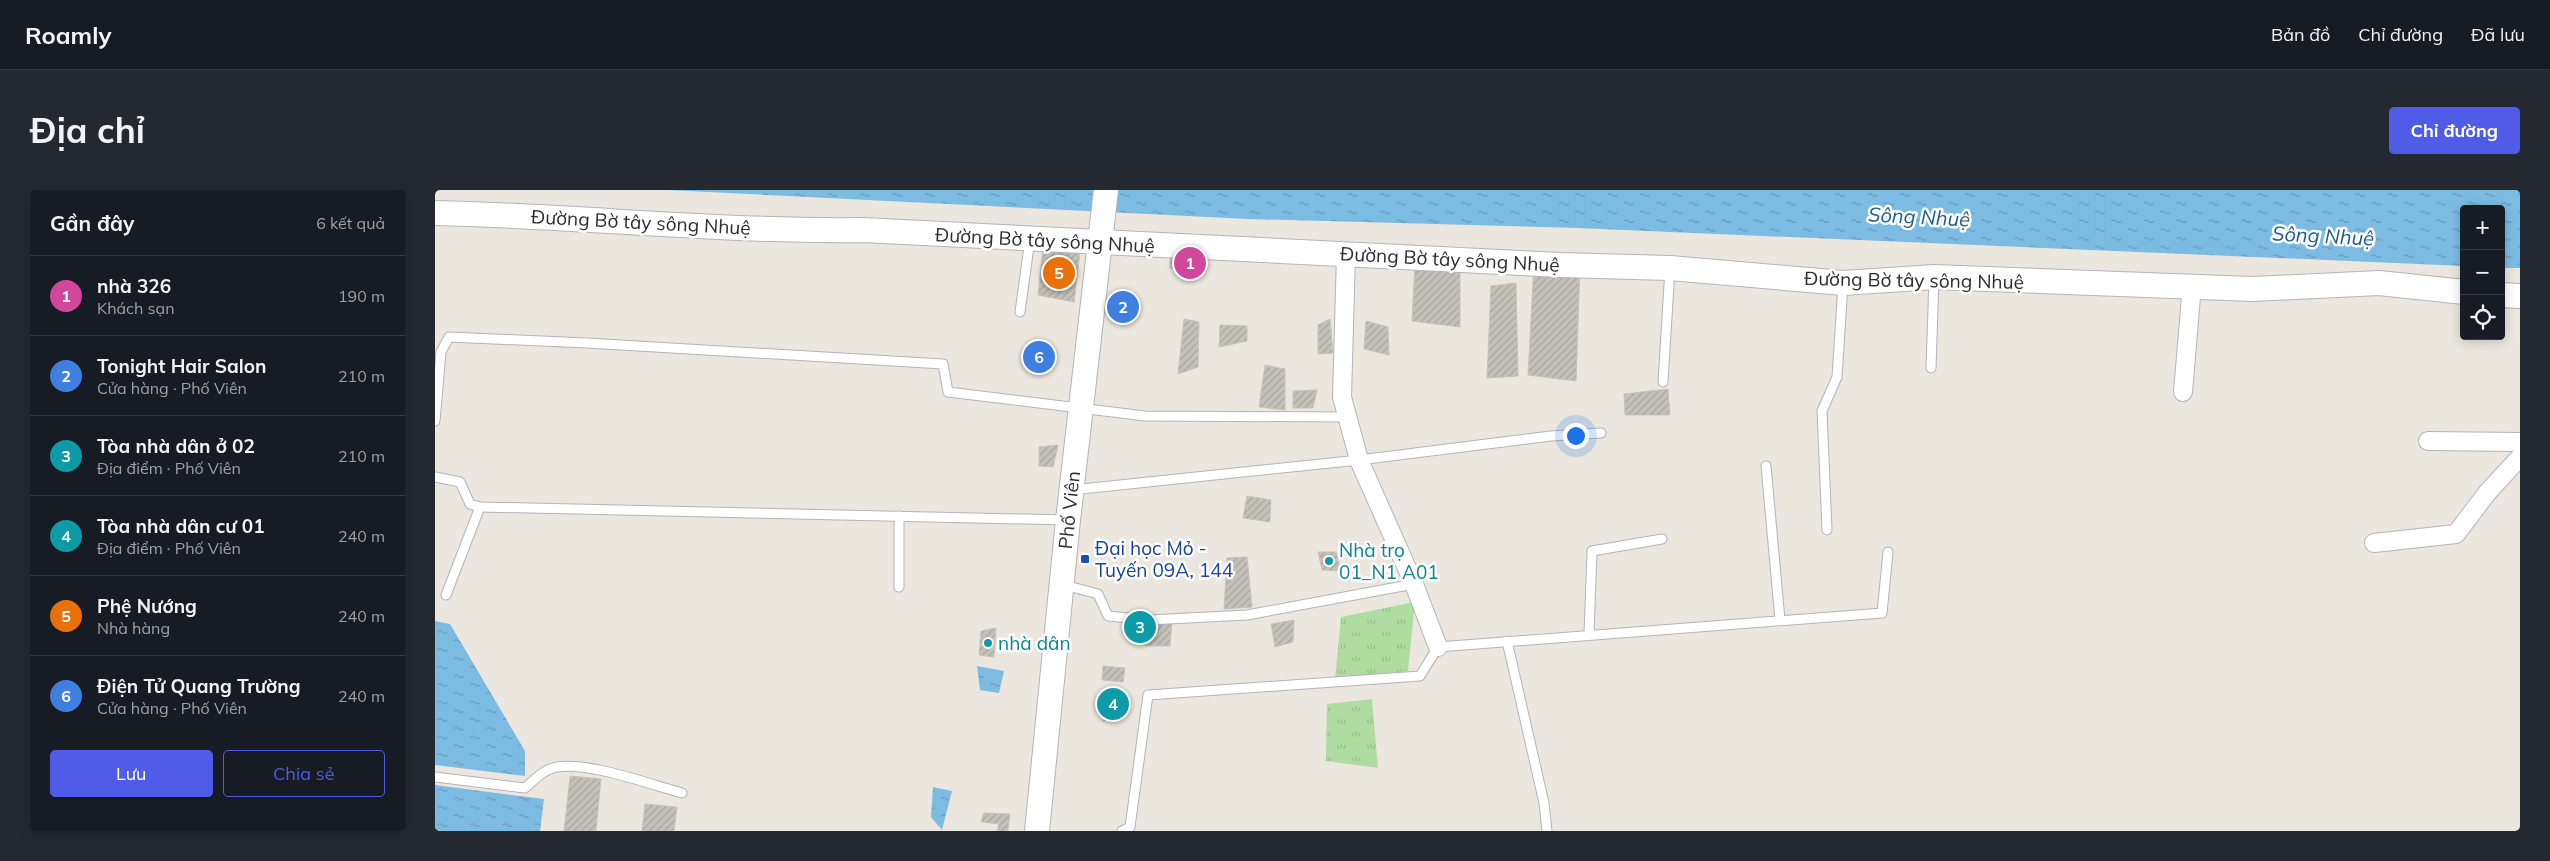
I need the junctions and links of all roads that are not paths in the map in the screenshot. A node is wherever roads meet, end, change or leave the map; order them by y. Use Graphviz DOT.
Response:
graph roads {
  1 [pos="1106,190"];
  2 [pos="435,213"];
  3 [pos="1030,238"];
  4 [pos="1100,243"];
  5 [pos="1346,254"];
  6 [pos="1670,268"];
  7 [pos="1934,277"];
  8 [pos="1843,282"];
  9 [pos="2192,286"];
  10 [pos="2460,292"];
  11 [pos="2505,295"];
  12 [pos="2520,296"];
  13 [pos="1020,312"];
  14 [pos="438,351"];
  15 [pos="1931,368"];
  16 [pos="1663,382"];
  17 [pos="2183,392"];
  18 [pos="1080,409"];
  19 [pos="1348,417"];
  20 [pos="435,421"];
  21 [pos="1601,433"];
  22 [pos="2428,442"];
  23 [pos="2520,442"];
  24 [pos="2520,457"];
  25 [pos="1359,460"];
  26 [pos="1766,466"];
  27 [pos="435,477"];
  28 [pos="1071,490"];
  29 [pos="480,507"];
  30 [pos="899,516"];
  31 [pos="1068,520"];
  32 [pos="1827,530"];
  33 [pos="1662,539"];
  34 [pos="2374,544"];
  35 [pos="1888,552"];
  36 [pos="1061,584"];
  37 [pos="1414,584"];
  38 [pos="899,587"];
  39 [pos="446,595"];
  40 [pos="1780,620"];
  41 [pos="1589,634"];
  42 [pos="1507,641"];
  43 [pos="1437,647"];
  44 [pos="435,777"];
  45 [pos="683,793"];
  46 [pos="1037,831"];
  47 [pos="1122,831"];
  48 [pos="1547,831"];
  1 -- 4 [label="street, Phố Viên"];
  2 -- 3 [label="street, Đường Bờ tây sông Nhuệ"];
  3 -- 4 [label="street, Đường Bờ tây sông Nhuệ"];
  3 -- 13 [label="lane"];
  4 -- 5 [label="street, Đường Bờ tây sông Nhuệ"];
  4 -- 18 [label="street, Phố Viên"];
  5 -- 6 [label="street, Đường Bờ tây sông Nhuệ"];
  5 -- 19 [label="street"];
  6 -- 8 [label="street, Đường Bờ tây sông Nhuệ"];
  6 -- 16 [label="lane"];
  7 -- 8 [label="street, Đường Bờ tây sông Nhuệ"];
  7 -- 9 [label="street, Đường Bờ tây sông Nhuệ"];
  7 -- 15 [label="lane"];
  8 -- 32 [label="lane"];
  9 -- 10 [label="street, Đường Bờ tây sông Nhuệ"];
  9 -- 17 [label="street"];
  11 -- 12 [label="street"];
  14 -- 18 [label="lane"];
  14 -- 20 [label="lane"];
  18 -- 19 [label="lane"];
  18 -- 28 [label="street, Phố Viên"];
  19 -- 25 [label="street"];
  21 -- 25 [label="lane"];
  22 -- 23 [label="street"];
  24 -- 34 [label="street"];
  25 -- 28 [label="lane"];
  25 -- 37 [label="street"];
  26 -- 40 [label="lane"];
  27 -- 29 [label="lane"];
  28 -- 31 [label="street, Phố Viên"];
  29 -- 30 [label="lane"];
  29 -- 39 [label="lane"];
  30 -- 31 [label="lane"];
  30 -- 38 [label="lane"];
  31 -- 36 [label="street, Phố Viên"];
  33 -- 41 [label="lane"];
  35 -- 40 [label="lane"];
  36 -- 37 [label="lane"];
  36 -- 46 [label="street, Phố Viên"];
  37 -- 43 [label="street"];
  40 -- 41 [label="lane"];
  41 -- 42 [label="lane"];
  42 -- 43 [label="lane"];
  42 -- 48 [label="lane"];
  43 -- 47 [label="lane"];
  44 -- 45 [label="lane"];
}
